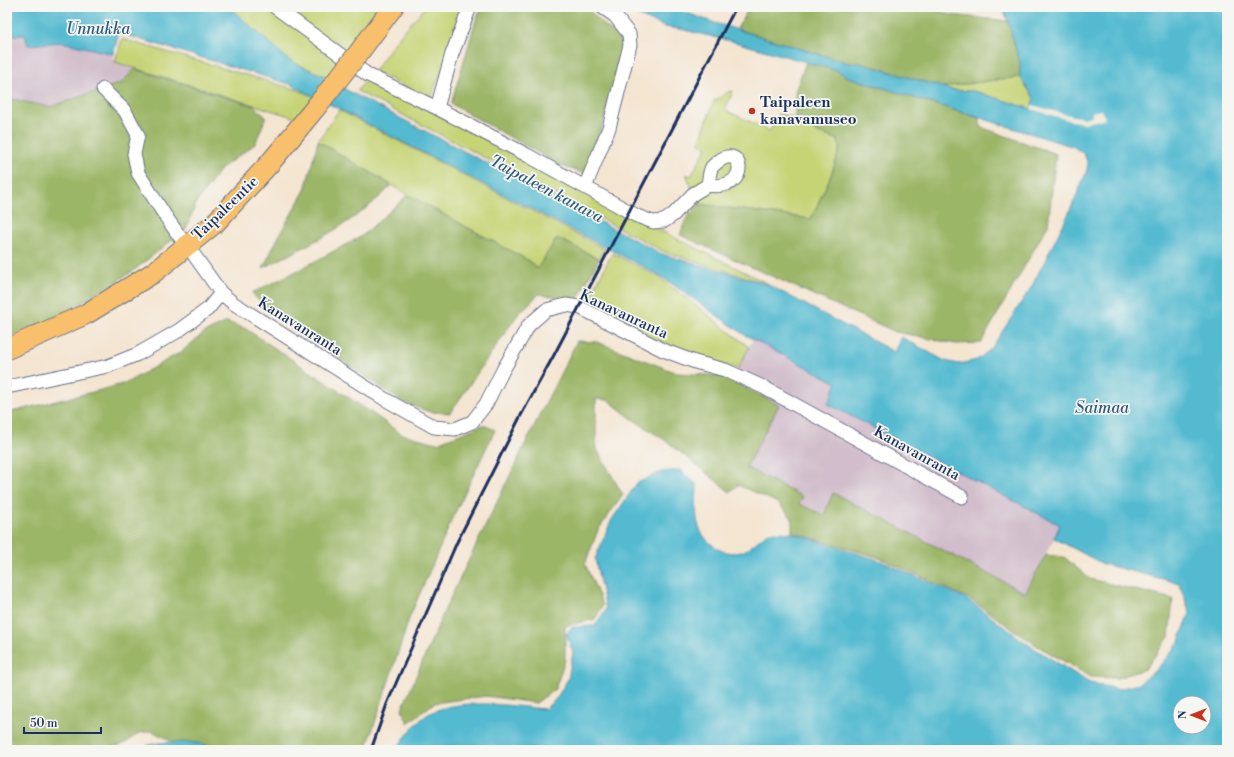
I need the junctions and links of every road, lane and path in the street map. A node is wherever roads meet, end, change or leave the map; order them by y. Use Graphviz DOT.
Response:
graph roads {
  1 [pos="275,7"];
  2 [pos="392,7"];
  3 [pos="470,7"];
  4 [pos="602,7"];
  5 [pos="103,89"];
  6 [pos="436,108"];
  7 [pos="708,185"];
  8 [pos="585,187"];
  9 [pos="180,237"];
  10 [pos="194,255"];
  11 [pos="221,293"];
  12 [pos="7,349"];
  13 [pos="7,387"];
  14 [pos="962,496"];
  1 -- 6 [label="street"];
  2 -- 12 [label="highway, Taipaleentie, bridge"];
  3 -- 6 [label="street"];
  4 -- 8 [label="street"];
  5 -- 9 [label="street"];
  6 -- 8 [label="street"];
  7 -- 8 [label="street"];
  10 -- 11 [label="street, Kanavanranta"];
  11 -- 13 [label="street"];
  11 -- 14 [label="street, Kanavanranta"];
}
